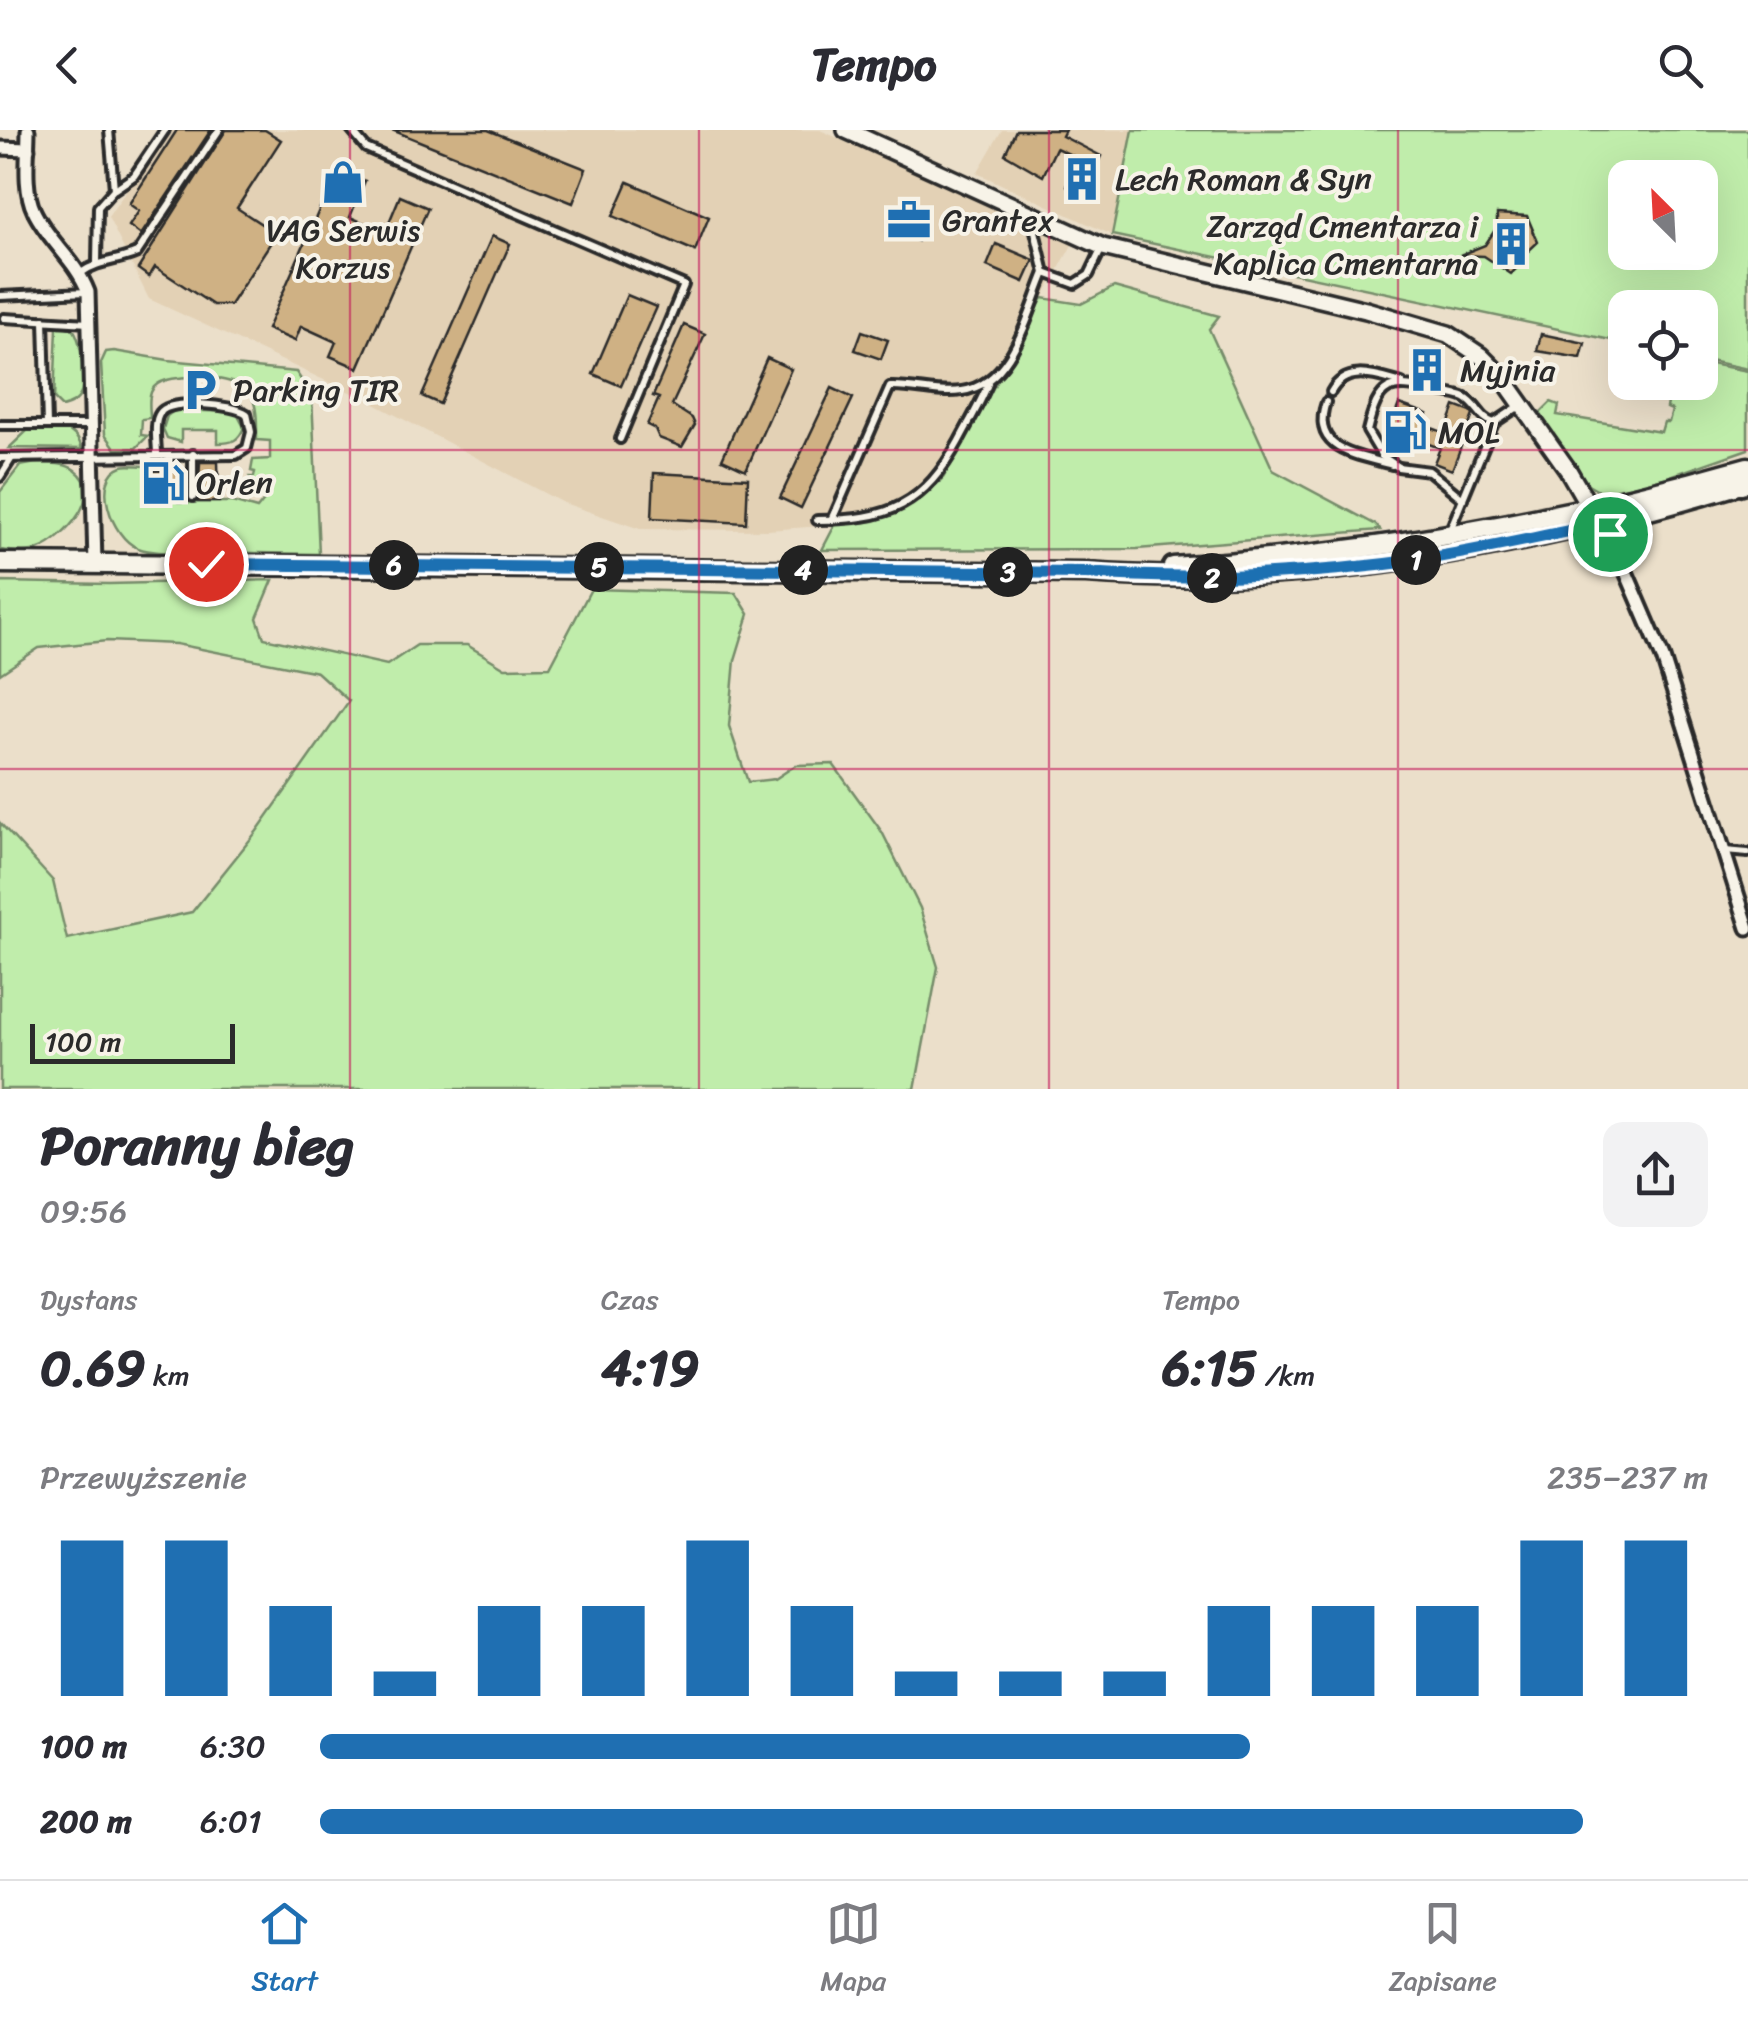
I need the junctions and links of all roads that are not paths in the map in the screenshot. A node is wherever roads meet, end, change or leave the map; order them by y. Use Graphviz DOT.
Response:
graph roads {
  1 [pos="28,130"];
  2 [pos="109,130"];
  3 [pos="165,130"];
  4 [pos="218,130"];
  5 [pos="351,130"];
  6 [pos="846,130"];
  7 [pos="866,134"];
  8 [pos="0,148"];
  9 [pos="28,149"];
  10 [pos="114,189"];
  11 [pos="1037,216"];
  12 [pos="1103,247"];
  13 [pos="96,262"];
  14 [pos="1045,272"];
  15 [pos="81,273"];
  16 [pos="88,292"];
  17 [pos="0,296"];
  18 [pos="4,318"];
  19 [pos="44,320"];
  20 [pos="90,324"];
  21 [pos="988,383"];
  22 [pos="1403,384"];
  23 [pos="1331,392"];
  24 [pos="1326,402"];
  25 [pos="1522,404"];
  26 [pos="1494,423"];
  27 [pos="47,424"];
  28 [pos="0,425"];
  29 [pos="92,425"];
  30 [pos="620,439"];
  31 [pos="157,454"];
  32 [pos="192,454"];
  33 [pos="0,458"];
  34 [pos="12,458"];
  35 [pos="94,459"];
  36 [pos="1398,466"];
  37 [pos="1748,467"];
  38 [pos="0,476"];
  39 [pos="1748,482"];
  40 [pos="193,497"];
  41 [pos="1463,498"];
  42 [pos="1589,509"];
  43 [pos="817,520"];
  44 [pos="832,520"];
  45 [pos="1605,524"];
  46 [pos="1447,536"];
  47 [pos="0,563"];
  48 [pos="95,564"];
  49 [pos="1086,573"];
  50 [pos="1725,851"];
  51 [pos="1748,854"];
  52 [pos="1748,928"];
  1 -- 9 [label="street"];
  2 -- 10 [label="lane"];
  3 -- 10 [label="lane"];
  4 -- 13 [label="lane"];
  5 -- 30 [label="lane"];
  6 -- 7 [label="street"];
  7 -- 11 [label="street"];
  8 -- 9 [label="street"];
  9 -- 15 [label="street"];
  10 -- 13 [label="lane"];
  11 -- 12 [label="street"];
  11 -- 14 [label="lane"];
  12 -- 14 [label="lane"];
  12 -- 25 [label="street"];
  13 -- 15 [label="lane"];
  14 -- 21 [label="lane"];
  15 -- 16 [label="street"];
  16 -- 17 [label="lane"];
  16 -- 20 [label="street"];
  18 -- 19 [label="lane"];
  19 -- 20 [label="lane"];
  19 -- 27 [label="lane"];
  20 -- 29 [label="street"];
  21 -- 44 [label="lane"];
  21 -- 44 [label="lane"];
  22 -- 23 [label="lane"];
  22 -- 26 [label="lane"];
  22 -- 36 [label="lane"];
  24 -- 36 [label="lane"];
  25 -- 26 [label="lane"];
  25 -- 42 [label="street"];
  26 -- 41 [label="lane"];
  27 -- 28 [label="lane"];
  27 -- 29 [label="lane"];
  29 -- 35 [label="street"];
  31 -- 32 [label="lane"];
  31 -- 32 [label="lane"];
  31 -- 35 [label="lane"];
  32 -- 40 [label="lane"];
  33 -- 34 [label="lane"];
  34 -- 35 [label="lane"];
  34 -- 38 [label="lane"];
  35 -- 48 [label="street"];
  36 -- 41 [label="lane"];
  37 -- 42 [label="main road"];
  39 -- 45 [label="main road"];
  41 -- 46 [label="lane"];
  42 -- 45 [label="street"];
  42 -- 46 [label="main road"];
  43 -- 44 [label="lane"];
  45 -- 49 [label="main road"];
  45 -- 50 [label="street"];
  46 -- 49 [label="main road"];
  47 -- 48 [label="main road"];
  48 -- 49 [label="main road"];
  50 -- 51 [label="lane"];
  50 -- 52 [label="street"];
}
